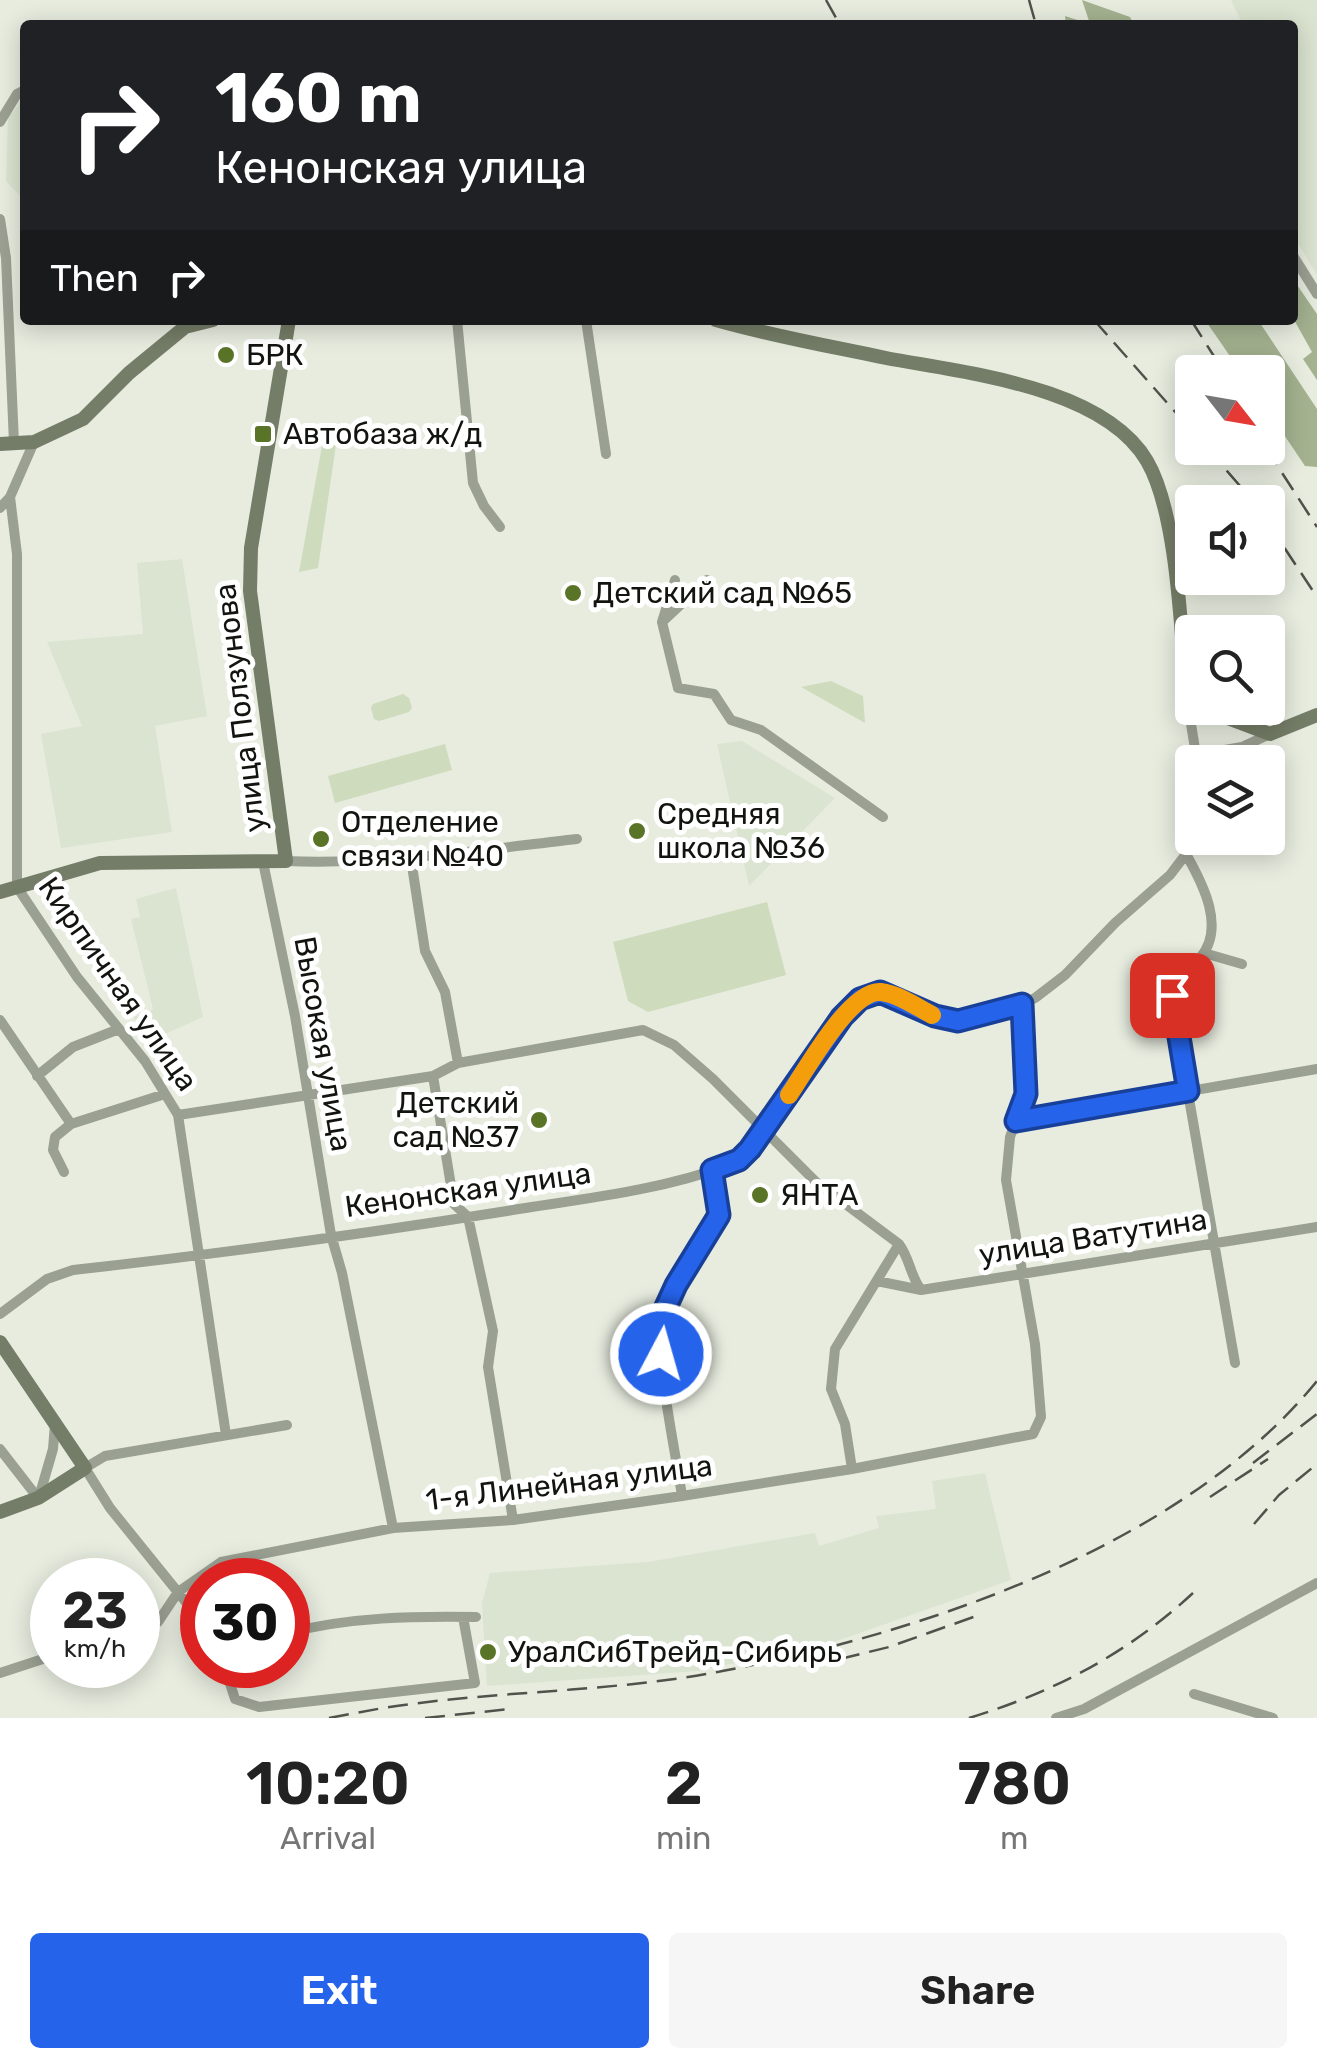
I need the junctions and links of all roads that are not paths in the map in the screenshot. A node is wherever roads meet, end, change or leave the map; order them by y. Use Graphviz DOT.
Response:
graph roads {
  1 [pos="20,93"];
  2 [pos="0,120"];
  3 [pos="0,219"];
  4 [pos="3,259"];
  5 [pos="1298,264"];
  6 [pos="1317,294"];
  7 [pos="193,325"];
  8 [pos="288,325"];
  9 [pos="457,325"];
  10 [pos="587,325"];
  11 [pos="736,325"];
  12 [pos="34,442"];
  13 [pos="7,443"];
  14 [pos="606,454"];
  15 [pos="10,497"];
  16 [pos="0,508"];
  17 [pos="500,527"];
  18 [pos="675,580"];
  19 [pos="707,580"];
  20 [pos="1180,615"];
  21 [pos="662,622"];
  22 [pos="1317,715"];
  23 [pos="1246,725"];
  24 [pos="1270,734"];
  25 [pos="1246,745"];
  26 [pos="883,817"];
  27 [pos="577,839"];
  28 [pos="1185,855"];
  29 [pos="1186,855"];
  30 [pos="411,859"];
  31 [pos="286,861"];
  32 [pos="263,862"];
  33 [pos="17,887"];
  34 [pos="0,892"];
  35 [pos="1204,953"];
  36 [pos="1242,964"];
  37 [pos="1022,1004"];
  38 [pos="0,1020"];
  39 [pos="119,1029"];
  40 [pos="4,1034"];
  41 [pos="458,1063"];
  42 [pos="1317,1070"];
  43 [pos="37,1076"];
  44 [pos="433,1076"];
  45 [pos="1188,1091"];
  46 [pos="165,1094"];
  47 [pos="308,1097"];
  48 [pos="178,1114"];
  49 [pos="1016,1121"];
  50 [pos="70,1124"];
  51 [pos="764,1131"];
  52 [pos="712,1170"];
  53 [pos="64,1172"];
  54 [pos="468,1217"];
  55 [pos="1317,1227"];
  56 [pos="331,1235"];
  57 [pos="1215,1243"];
  58 [pos="900,1244"];
  59 [pos="198,1256"];
  60 [pos="1021,1275"];
  61 [pos="877,1281"];
  62 [pos="920,1290"];
  63 [pos="0,1314"];
  64 [pos="0,1342"];
  65 [pos="1235,1363"];
  66 [pos="55,1424"];
  67 [pos="287,1425"];
  68 [pos="226,1436"];
  69 [pos="0,1449"];
  70 [pos="86,1468"];
  71 [pos="852,1469"];
  72 [pos="682,1496"];
  73 [pos="38,1498"];
  74 [pos="0,1512"];
  75 [pos="514,1520"];
  76 [pos="393,1528"];
  77 [pos="1317,1583"];
  78 [pos="178,1592"];
  79 [pos="180,1594"];
  80 [pos="463,1617"];
  81 [pos="476,1617"];
  82 [pos="160,1619"];
  83 [pos="310,1627"];
  84 [pos="30,1663"];
  85 [pos="0,1672"];
  86 [pos="231,1688"];
  87 [pos="1194,1694"];
  88 [pos="1056,1718"];
  89 [pos="1273,1718"];
  1 -- 2 [label="street"];
  3 -- 4 [label="street"];
  4 -- 13 [label="street"];
  5 -- 6 [label="street"];
  7 -- 12 [label="street"];
  8 -- 31 [label="street, улица Ползунова"];
  9 -- 17 [label="street"];
  10 -- 14 [label="street"];
  11 -- 20 [label="street"];
  12 -- 13 [label="street"];
  12 -- 15 [label="street"];
  15 -- 16 [label="street"];
  15 -- 33 [label="street, Кирпичная улица"];
  18 -- 21 [label="street"];
  19 -- 21 [label="street"];
  21 -- 26 [label="street"];
  22 -- 24 [label="street"];
  23 -- 24 [label="street"];
  24 -- 25 [label="street"];
  27 -- 30 [label="street, улица Ползунова"];
  28 -- 37 [label="street"];
  29 -- 35 [label="street"];
  30 -- 31 [label="street, улица Ползунова"];
  30 -- 41 [label="street"];
  31 -- 32 [label="street"];
  32 -- 33 [label="street"];
  32 -- 47 [label="street, Высокая улица"];
  33 -- 34 [label="street"];
  33 -- 39 [label="street, Кирпичная улица"];
  35 -- 36 [label="street"];
  35 -- 45 [label="street"];
  37 -- 49 [label="street"];
  37 -- 51 [label="street, Кенонская улица"];
  38 -- 40 [label="street"];
  39 -- 43 [label="street"];
  39 -- 46 [label="street, Кирпичная улица"];
  40 -- 43 [label="street"];
  41 -- 44 [label="street"];
  41 -- 51 [label="street"];
  42 -- 45 [label="street"];
  43 -- 50 [label="street"];
  44 -- 47 [label="street"];
  44 -- 54 [label="street"];
  45 -- 49 [label="street"];
  45 -- 57 [label="street"];
  46 -- 48 [label="street, Кирпичная улица"];
  46 -- 50 [label="street"];
  47 -- 48 [label="street"];
  47 -- 56 [label="street, Высокая улица"];
  48 -- 59 [label="street, Кирпичная улица"];
  49 -- 60 [label="street"];
  50 -- 53 [label="street"];
  51 -- 52 [label="street, Кенонская улица"];
  51 -- 58 [label="street"];
  52 -- 54 [label="street, Кенонская улица"];
  52 -- 72 [label="street"];
  54 -- 56 [label="street, Кенонская улица"];
  54 -- 75 [label="street"];
  55 -- 57 [label="street, улица Ватутина"];
  56 -- 59 [label="street, Кенонская улица"];
  56 -- 76 [label="street, Высокая улица"];
  57 -- 60 [label="street, улица Ватутина"];
  57 -- 65 [label="street"];
  58 -- 61 [label="street"];
  58 -- 62 [label="street"];
  59 -- 63 [label="street, Кенонская улица"];
  59 -- 68 [label="street, Кирпичная улица"];
  60 -- 62 [label="street, улица Ватутина"];
  60 -- 71 [label="street, 1-я Линейная улица"];
  61 -- 62 [label="street, улица Ватутина"];
  61 -- 71 [label="street"];
  64 -- 66 [label="street"];
  66 -- 70 [label="street"];
  66 -- 73 [label="street"];
  67 -- 68 [label="street"];
  68 -- 70 [label="street"];
  69 -- 73 [label="street"];
  70 -- 73 [label="street"];
  70 -- 78 [label="street"];
  71 -- 72 [label="street, 1-я Линейная улица"];
  72 -- 75 [label="street, 1-я Линейная улица"];
  73 -- 74 [label="street"];
  75 -- 76 [label="street, 1-я Линейная улица"];
  76 -- 78 [label="street, 1-я Линейная улица"];
  77 -- 88 [label="street"];
  78 -- 79 [label="street"];
  78 -- 82 [label="street, 1-я Линейная улица"];
  80 -- 81 [label="street"];
  80 -- 83 [label="street"];
  80 -- 86 [label="street"];
  84 -- 85 [label="street"];
  87 -- 89 [label="street"];
}
